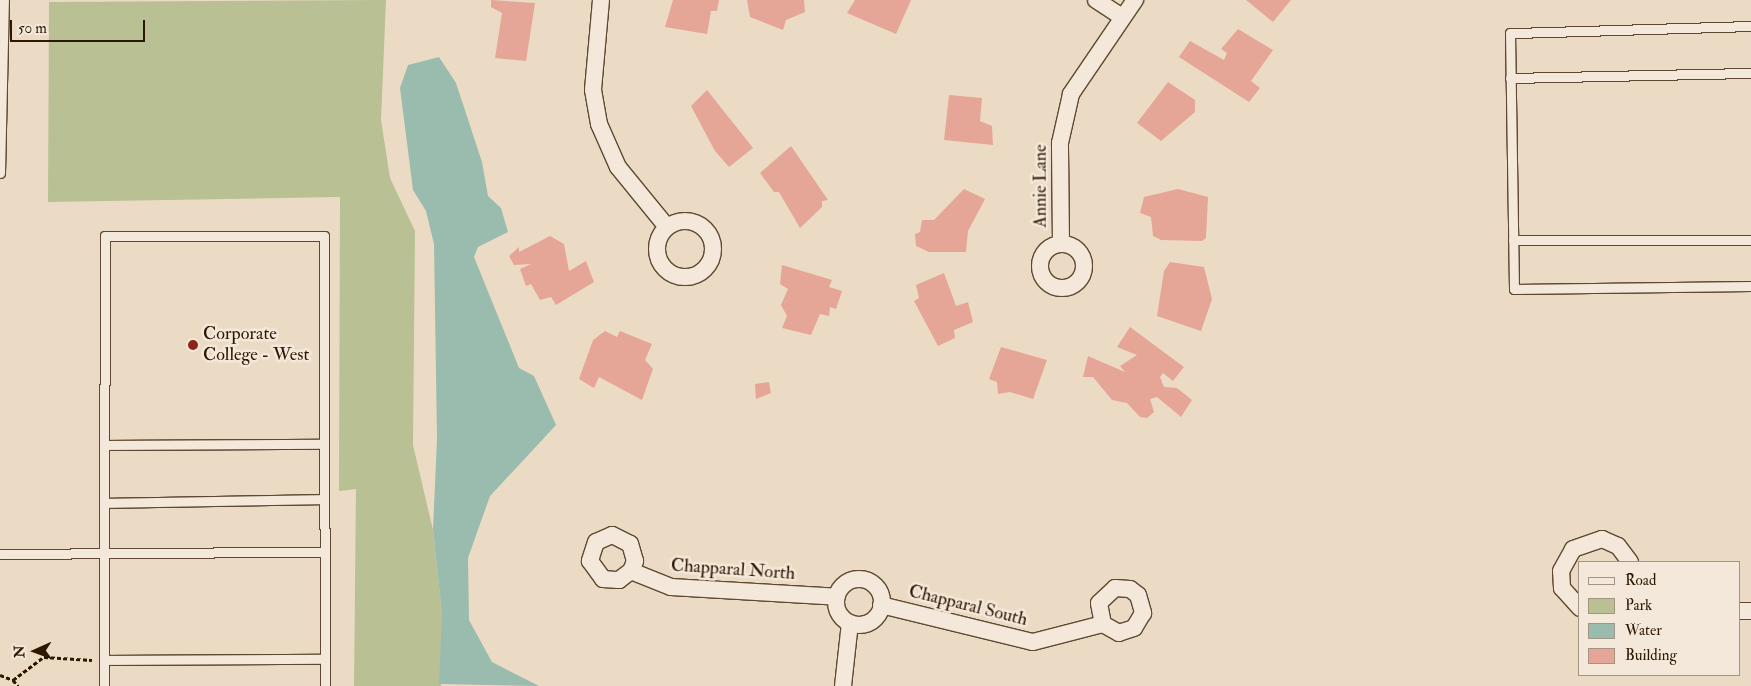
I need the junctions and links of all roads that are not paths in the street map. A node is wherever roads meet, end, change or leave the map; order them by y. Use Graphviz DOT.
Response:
graph roads {
  1 [pos="4,0"];
  2 [pos="601,0"];
  3 [pos="1096,0"];
  4 [pos="1135,0"];
  5 [pos="1121,16"];
  6 [pos="1751,26"];
  7 [pos="1751,73"];
  8 [pos="1510,78"];
  9 [pos="0,173"];
  10 [pos="666,227"];
  11 [pos="1513,240"];
  12 [pos="1751,240"];
  13 [pos="1061,243"];
  14 [pos="1751,286"];
  15 [pos="324,444"];
  16 [pos="105,445"];
  17 [pos="324,500"];
  18 [pos="105,503"];
  19 [pos="324,552"];
  20 [pos="0,554"];
  21 [pos="104,554"];
  22 [pos="1629,561"];
  23 [pos="630,571"];
  24 [pos="837,597"];
  25 [pos="881,605"];
  26 [pos="1578,606"];
  27 [pos="850,623"];
  28 [pos="1103,624"];
  29 [pos="325,658"];
  30 [pos="104,660"];
  31 [pos="104,686"];
  32 [pos="325,686"];
  33 [pos="843,686"];
  1 -- 9 [label="lane"];
  2 -- 10 [label="street"];
  3 -- 5 [label="street"];
  4 -- 5 [label="street, Annie Lane"];
  5 -- 13 [label="street, Annie Lane"];
  6 -- 8 [label="lane"];
  7 -- 8 [label="lane"];
  8 -- 11 [label="lane"];
  11 -- 12 [label="lane"];
  11 -- 14 [label="lane"];
  15 -- 16 [label="lane"];
  15 -- 16 [label="lane"];
  15 -- 17 [label="lane"];
  16 -- 18 [label="lane"];
  17 -- 18 [label="lane"];
  17 -- 19 [label="lane"];
  18 -- 21 [label="lane"];
  19 -- 21 [label="lane"];
  19 -- 29 [label="lane"];
  20 -- 21 [label="lane"];
  21 -- 30 [label="lane"];
  22 -- 26 [label="street"];
  23 -- 24 [label="street, Chapparal North"];
  24 -- 25 [label="street"];
  24 -- 27 [label="street"];
  25 -- 27 [label="street"];
  25 -- 28 [label="street, Chapparal South"];
  27 -- 33 [label="street"];
  29 -- 30 [label="lane"];
  29 -- 32 [label="lane"];
  30 -- 31 [label="lane"];
}
